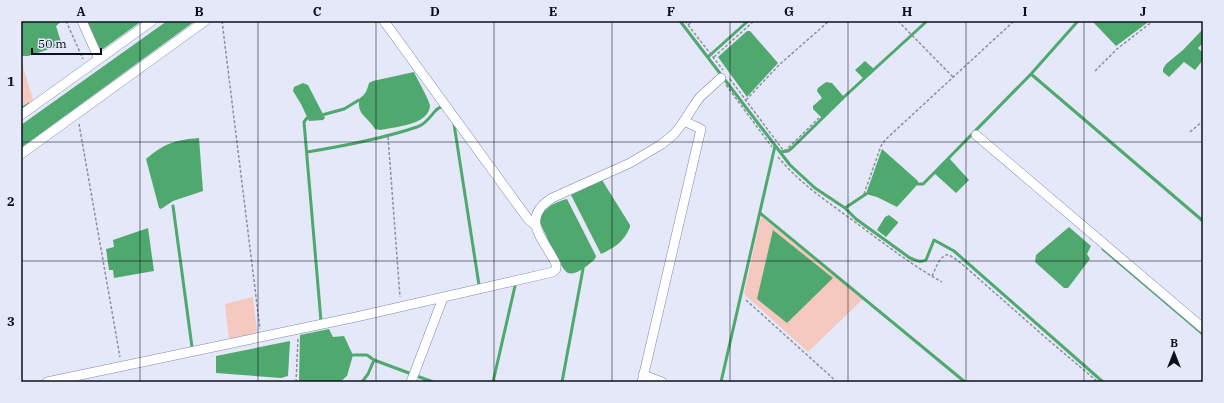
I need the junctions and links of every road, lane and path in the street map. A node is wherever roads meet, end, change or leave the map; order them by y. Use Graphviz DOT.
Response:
graph roads {
  1 [pos="66,21"];
  2 [pos="82,21"];
  3 [pos="152,21"];
  4 [pos="206,21"];
  5 [pos="222,21"];
  6 [pos="384,21"];
  7 [pos="685,21"];
  8 [pos="693,21"];
  9 [pos="754,21"];
  10 [pos="829,21"];
  11 [pos="898,21"];
  12 [pos="1014,21"];
  13 [pos="1153,21"];
  14 [pos="688,26"];
  15 [pos="714,57"];
  16 [pos="99,59"];
  17 [pos="87,68"];
  18 [pos="1095,71"];
  19 [pos="721,78"];
  20 [pos="954,78"];
  21 [pos="746,100"];
  22 [pos="78,113"];
  23 [pos="21,115"];
  24 [pos="819,118"];
  25 [pos="684,121"];
  26 [pos="1203,121"];
  27 [pos="1190,132"];
  28 [pos="976,135"];
  29 [pos="388,137"];
  30 [pos="772,147"];
  31 [pos="21,154"];
  32 [pos="778,157"];
  33 [pos="864,194"];
  34 [pos="535,225"];
  35 [pos="932,276"];
  36 [pos="942,282"];
  37 [pos="443,298"];
  38 [pos="746,300"];
  39 [pos="401,307"];
  40 [pos="1203,328"];
  41 [pos="298,329"];
  42 [pos="261,337"];
  43 [pos="122,366"];
  44 [pos="642,379"];
  45 [pos="47,382"];
  46 [pos="296,382"];
  47 [pos="410,382"];
  48 [pos="662,382"];
  49 [pos="837,382"];
  50 [pos="1098,382"];
  1 -- 17 [label="path"];
  2 -- 16 [label="street"];
  3 -- 16 [label="street"];
  4 -- 22 [label="street"];
  5 -- 42 [label="path"];
  6 -- 34 [label="street"];
  7 -- 14 [label="path"];
  8 -- 14 [label="path"];
  9 -- 15 [label="path"];
  10 -- 21 [label="path"];
  11 -- 20 [label="path"];
  12 -- 20 [label="path"];
  13 -- 18 [label="path"];
  14 -- 15 [label="path"];
  15 -- 21 [label="path"];
  16 -- 17 [label="street"];
  17 -- 23 [label="street"];
  19 -- 25 [label="street"];
  19 -- 30 [label="path"];
  20 -- 33 [label="path"];
  21 -- 24 [label="path"];
  22 -- 31 [label="street"];
  22 -- 43 [label="path"];
  25 -- 34 [label="street"];
  25 -- 44 [label="street"];
  26 -- 27 [label="path"];
  28 -- 40 [label="street"];
  29 -- 39 [label="path"];
  32 -- 35 [label="path"];
  34 -- 37 [label="street"];
  35 -- 36 [label="path"];
  35 -- 50 [label="path"];
  37 -- 39 [label="street"];
  37 -- 47 [label="street"];
  38 -- 49 [label="path"];
  39 -- 41 [label="street"];
  41 -- 42 [label="street"];
  41 -- 46 [label="path"];
  42 -- 43 [label="street"];
  43 -- 45 [label="street"];
  44 -- 48 [label="street"];
}
